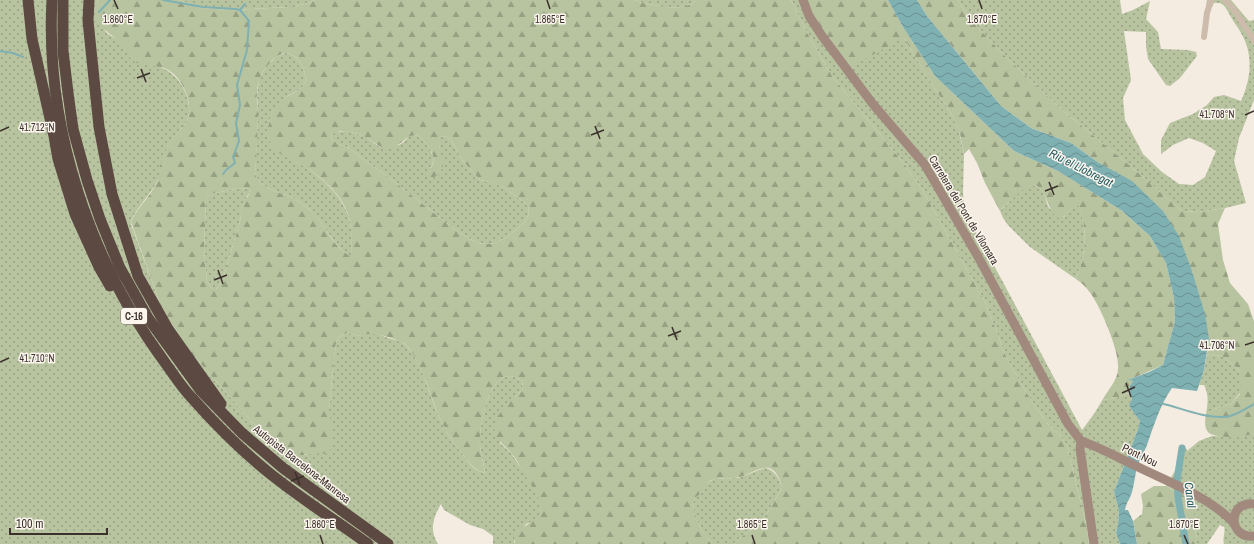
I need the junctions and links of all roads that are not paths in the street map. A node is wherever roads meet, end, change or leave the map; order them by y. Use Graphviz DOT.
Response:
graph roads {
  1 [pos="28,0"];
  2 [pos="52,0"];
  3 [pos="63,0"];
  4 [pos="89,0"];
  5 [pos="803,0"];
  6 [pos="1211,0"];
  7 [pos="1225,0"];
  8 [pos="1204,37"];
  9 [pos="1254,41"];
  10 [pos="191,398"];
  11 [pos="234,425"];
  12 [pos="1084,442"];
  13 [pos="1254,504"];
  14 [pos="1212,505"];
  15 [pos="1239,508"];
  16 [pos="1234,523"];
  17 [pos="1250,536"];
  18 [pos="368,544"];
  19 [pos="388,544"];
  20 [pos="1094,544"];
  21 [pos="1253,544"];
  1 -- 10 [label="highway"];
  2 -- 10 [label="highway, C-16"];
  3 -- 11 [label="highway, Autopista Barcelona-Manresa / C-16"];
  4 -- 11 [label="highway"];
  5 -- 12 [label="street, Carretera del Pont de Vilomara"];
  6 -- 8 [label="street"];
  7 -- 9 [label="street"];
  10 -- 18 [label="highway, C-16"];
  11 -- 19 [label="highway, Autopista Barcelona-Manresa / C-16"];
  12 -- 14 [label="street, Pont Nou"];
  12 -- 20 [label="street"];
  13 -- 15 [label="street"];
  14 -- 15 [label="street"];
  14 -- 16 [label="street"];
  15 -- 16 [label="street"];
  16 -- 17 [label="street"];
  17 -- 21 [label="street"];
}
